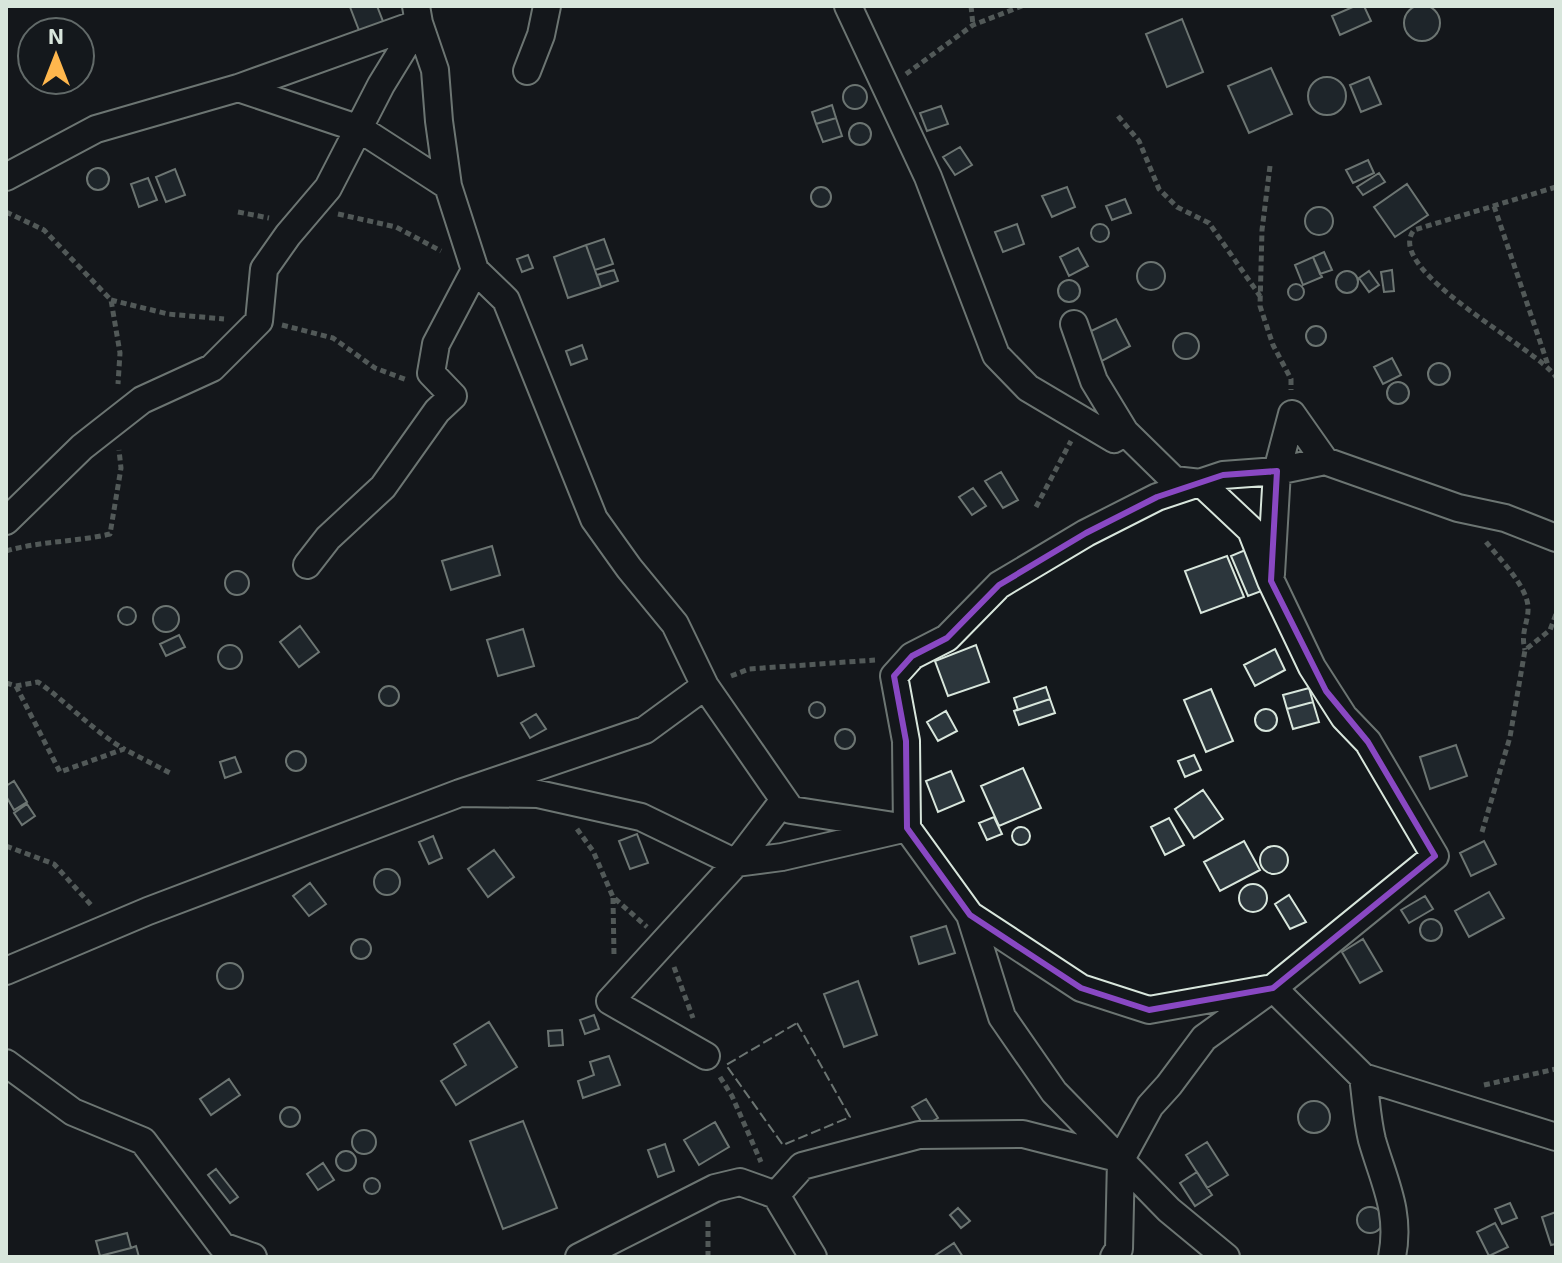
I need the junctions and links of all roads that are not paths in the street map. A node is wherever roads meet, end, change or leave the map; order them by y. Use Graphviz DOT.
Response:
graph roads {
  1 [pos="547,6"];
  2 [pos="848,6"];
  3 [pos="418,15"];
  4 [pos="527,71"];
  5 [pos="238,88"];
  6 [pos="360,129"];
  7 [pos="6,177"];
  8 [pos="448,186"];
  9 [pos="475,270"];
  10 [pos="1074,324"];
  11 [pos="1125,432"];
  12 [pos="1325,461"];
  13 [pos="1277,471"];
  14 [pos="1201,483"];
  15 [pos="6,521"];
  16 [pos="1556,538"];
  17 [pos="307,565"];
  18 [pos="1271,581"];
  19 [pos="705,686"];
  20 [pos="460,793"];
  21 [pos="784,800"];
  22 [pos="907,828"];
  23 [pos="736,863"];
  24 [pos="970,915"];
  25 [pos="6,971"];
  26 [pos="1273,988"];
  27 [pos="706,1056"];
  28 [pos="6,1063"];
  29 [pos="1363,1077"];
  30 [pos="1556,1137"];
  31 [pos="1121,1159"];
  32 [pos="776,1195"];
  33 [pos="1116,1254"];
  34 [pos="253,1257"];
  35 [pos="579,1257"];
  36 [pos="813,1257"];
  37 [pos="1226,1257"];
  38 [pos="1392,1257"];
  1 -- 4 [label="street"];
  2 -- 11 [label="street"];
  3 -- 5 [label="street"];
  3 -- 6 [label="street"];
  3 -- 8 [label="street"];
  5 -- 6 [label="street"];
  5 -- 7 [label="street"];
  6 -- 8 [label="street"];
  6 -- 15 [label="street"];
  8 -- 9 [label="street"];
  9 -- 17 [label="street"];
  9 -- 19 [label="street"];
  10 -- 11 [label="street"];
  11 -- 14 [label="street"];
  12 -- 13 [label="street"];
  12 -- 13 [label="street"];
  12 -- 16 [label="street"];
  13 -- 14 [label="street"];
  13 -- 18 [label="street"];
  14 -- 18 [label="street"];
  14 -- 22 [label="street"];
  18 -- 26 [label="street"];
  19 -- 20 [label="street"];
  19 -- 21 [label="street"];
  20 -- 23 [label="street"];
  20 -- 25 [label="street"];
  21 -- 22 [label="street"];
  21 -- 23 [label="street"];
  22 -- 23 [label="street"];
  22 -- 24 [label="street"];
  23 -- 27 [label="street"];
  24 -- 26 [label="street"];
  24 -- 31 [label="street"];
  26 -- 29 [label="street"];
  26 -- 31 [label="street"];
  28 -- 34 [label="street"];
  29 -- 30 [label="street"];
  29 -- 38 [label="street"];
  31 -- 32 [label="street"];
  31 -- 33 [label="street"];
  31 -- 37 [label="street"];
  32 -- 35 [label="street"];
  32 -- 36 [label="street"];
}
